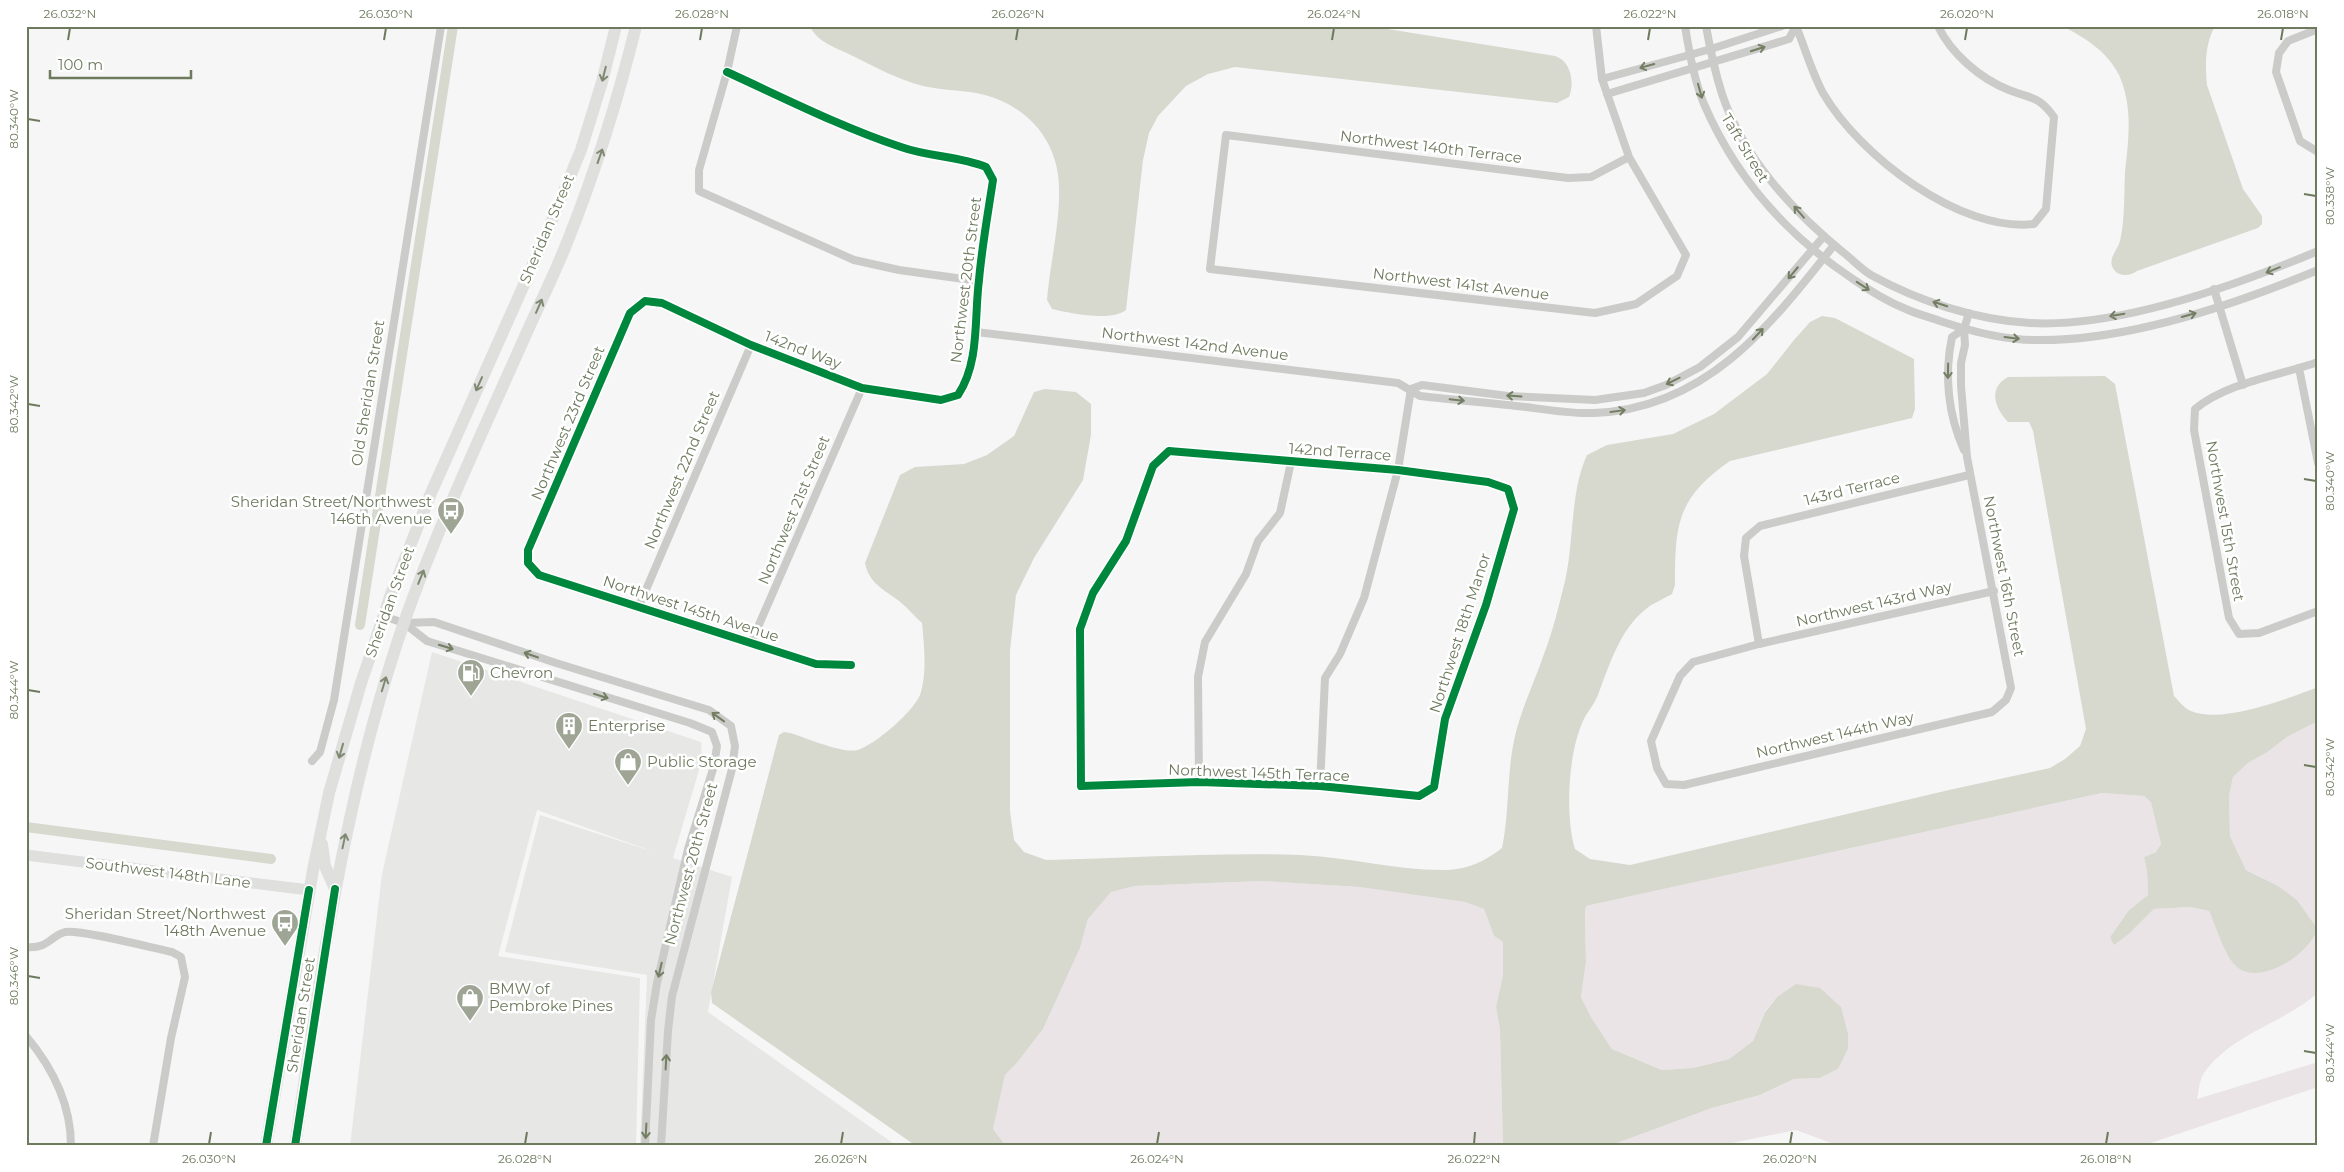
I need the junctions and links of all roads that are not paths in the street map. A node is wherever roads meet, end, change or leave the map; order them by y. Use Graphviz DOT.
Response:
graph roads {
  1 [pos="440,26"];
  2 [pos="616,26"];
  3 [pos="636,26"];
  4 [pos="737,26"];
  5 [pos="1596,26"];
  6 [pos="1685,26"];
  7 [pos="1706,26"];
  8 [pos="1782,26"];
  9 [pos="1796,26"];
  10 [pos="1938,26"];
  11 [pos="2318,29"];
  12 [pos="1710,49"];
  13 [pos="1690,55"];
  14 [pos="1714,63"];
  15 [pos="1694,69"];
  16 [pos="726,72"];
  17 [pos="1602,79"];
  18 [pos="1607,94"];
  19 [pos="2317,152"];
  20 [pos="1629,157"];
  21 [pos="1824,236"];
  22 [pos="1834,245"];
  23 [pos="1812,250"];
  24 [pos="2318,251"];
  25 [pos="1823,259"];
  26 [pos="1210,268"];
  27 [pos="2318,270"];
  28 [pos="978,281"];
  29 [pos="2214,289"];
  30 [pos="645,301"];
  31 [pos="2218,306"];
  32 [pos="1969,313"];
  33 [pos="1964,329"];
  34 [pos="976,332"];
  35 [pos="751,345"];
  36 [pos="2318,362"];
  37 [pos="2299,368"];
  38 [pos="2243,385"];
  39 [pos="862,388"];
  40 [pos="1411,389"];
  41 [pos="958,395"];
  42 [pos="1967,456"];
  43 [pos="1291,462"];
  44 [pos="2318,463"];
  45 [pos="1398,470"];
  46 [pos="1969,475"];
  47 [pos="1508,489"];
  48 [pos="528,563"];
  49 [pos="1994,590"];
  50 [pos="639,606"];
  51 [pos="2318,611"];
  52 [pos="383,616"];
  53 [pos="404,623"];
  54 [pos="751,643"];
  55 [pos="1759,644"];
  56 [pos="851,665"];
  57 [pos="2006,700"];
  58 [pos="312,761"];
  59 [pos="1199,782"];
  60 [pos="1666,784"];
  61 [pos="1081,786"];
  62 [pos="1320,786"];
  63 [pos="1434,787"];
  64 [pos="321,832"];
  65 [pos="26,855"];
  66 [pos="332,884"];
  67 [pos="309,890"];
  68 [pos="26,948"];
  69 [pos="26,1036"];
  70 [pos="71,1146"];
  71 [pos="153,1146"];
  72 [pos="266,1146"];
  73 [pos="295,1146"];
  74 [pos="645,1146"];
  75 [pos="662,1146"];
  1 -- 58 [label="street, Old Sheridan Street"];
  2 -- 52 [label="main road, Sheridan Street, one-way"];
  53 -- 3 [label="main road, Sheridan Street, one-way"];
  4 -- 16 [label="street"];
  5 -- 17 [label="street"];
  6 -- 13 [label="street, Taft Street"];
  7 -- 12 [label="street, Taft Street"];
  8 -- 12 [label="street"];
  9 -- 10 [label="street"];
  14 -- 9 [label="street, one-way"];
  11 -- 19 [label="street"];
  12 -- 13 [label="street"];
  12 -- 14 [label="street, Taft Street"];
  13 -- 15 [label="street, Taft Street"];
  13 -- 17 [label="street, one-way"];
  14 -- 15 [label="street"];
  21 -- 14 [label="street, Taft Street, one-way"];
  15 -- 18 [label="street"];
  15 -- 23 [label="street, Taft Street, one-way"];
  16 -- 28 [label="street, Northwest 20th Street"];
  16 -- 28 [label="street"];
  17 -- 18 [label="street"];
  18 -- 20 [label="street"];
  20 -- 26 [label="street, Northwest 140th Terrace"];
  20 -- 26 [label="street, Northwest 141st Avenue"];
  21 -- 22 [label="street, Taft Street"];
  21 -- 23 [label="street, Northwest 142nd Avenue"];
  22 -- 25 [label="street, Northwest 142nd Avenue"];
  32 -- 22 [label="street, one-way"];
  23 -- 25 [label="street, Taft Street"];
  23 -- 40 [label="street, Northwest 142nd Avenue, one-way"];
  24 -- 29 [label="street, one-way"];
  25 -- 33 [label="street, one-way"];
  40 -- 25 [label="street, Northwest 142nd Avenue, one-way"];
  27 -- 31 [label="street"];
  28 -- 34 [label="street, Northwest 20th Street"];
  29 -- 31 [label="street"];
  29 -- 32 [label="street, one-way"];
  30 -- 35 [label="street, 142nd Way"];
  30 -- 48 [label="street, Northwest 23rd Street"];
  33 -- 31 [label="street, one-way"];
  31 -- 38 [label="street"];
  32 -- 33 [label="street, Northwest 16th Street"];
  33 -- 42 [label="street, Northwest 16th Street"];
  33 -- 42 [label="street, Northwest 16th Street, one-way"];
  34 -- 40 [label="street, Northwest 142nd Avenue"];
  34 -- 41 [label="street, Northwest 20th Street"];
  35 -- 39 [label="street, 142nd Way"];
  35 -- 50 [label="street, Northwest 22nd Street"];
  36 -- 37 [label="street"];
  37 -- 38 [label="street"];
  37 -- 44 [label="street"];
  38 -- 51 [label="street, Northwest 15th Street"];
  39 -- 41 [label="street, 142nd Way"];
  39 -- 54 [label="street, Northwest 21st Street"];
  40 -- 45 [label="street"];
  42 -- 46 [label="street, Northwest 16th Street"];
  43 -- 45 [label="street, 142nd Terrace"];
  43 -- 59 [label="street"];
  43 -- 61 [label="street, 142nd Terrace"];
  45 -- 47 [label="street, 142nd Terrace"];
  45 -- 62 [label="street"];
  46 -- 49 [label="street, Northwest 16th Street"];
  46 -- 55 [label="street, 143rd Terrace"];
  47 -- 63 [label="street, Northwest 18th Manor"];
  48 -- 50 [label="street, Northwest 145th Avenue"];
  49 -- 55 [label="street, Northwest 143rd Way"];
  49 -- 57 [label="street, Northwest 16th Street"];
  50 -- 54 [label="street, Northwest 145th Avenue"];
  52 -- 53 [label="street"];
  52 -- 64 [label="main road, Sheridan Street, one-way"];
  66 -- 53 [label="main road, Sheridan Street, one-way"];
  53 -- 74 [label="street, Northwest 20th Street, one-way"];
  75 -- 53 [label="street, Northwest 20th Street, one-way"];
  54 -- 56 [label="street, Northwest 145th Avenue"];
  55 -- 60 [label="street, Northwest 143rd Way"];
  57 -- 60 [label="street, Northwest 144th Way"];
  59 -- 61 [label="street, Northwest 145th Terrace"];
  59 -- 62 [label="street, Northwest 145th Terrace"];
  62 -- 63 [label="street, Northwest 145th Terrace"];
  64 -- 66 [label="main road"];
  64 -- 67 [label="main road, Sheridan Street"];
  65 -- 67 [label="street, Southwest 148th Lane"];
  66 -- 67 [label="main road"];
  66 -- 73 [label="main road, Sheridan Street"];
  67 -- 72 [label="main road, Sheridan Street"];
  68 -- 71 [label="street"];
  69 -- 70 [label="street"];
}
